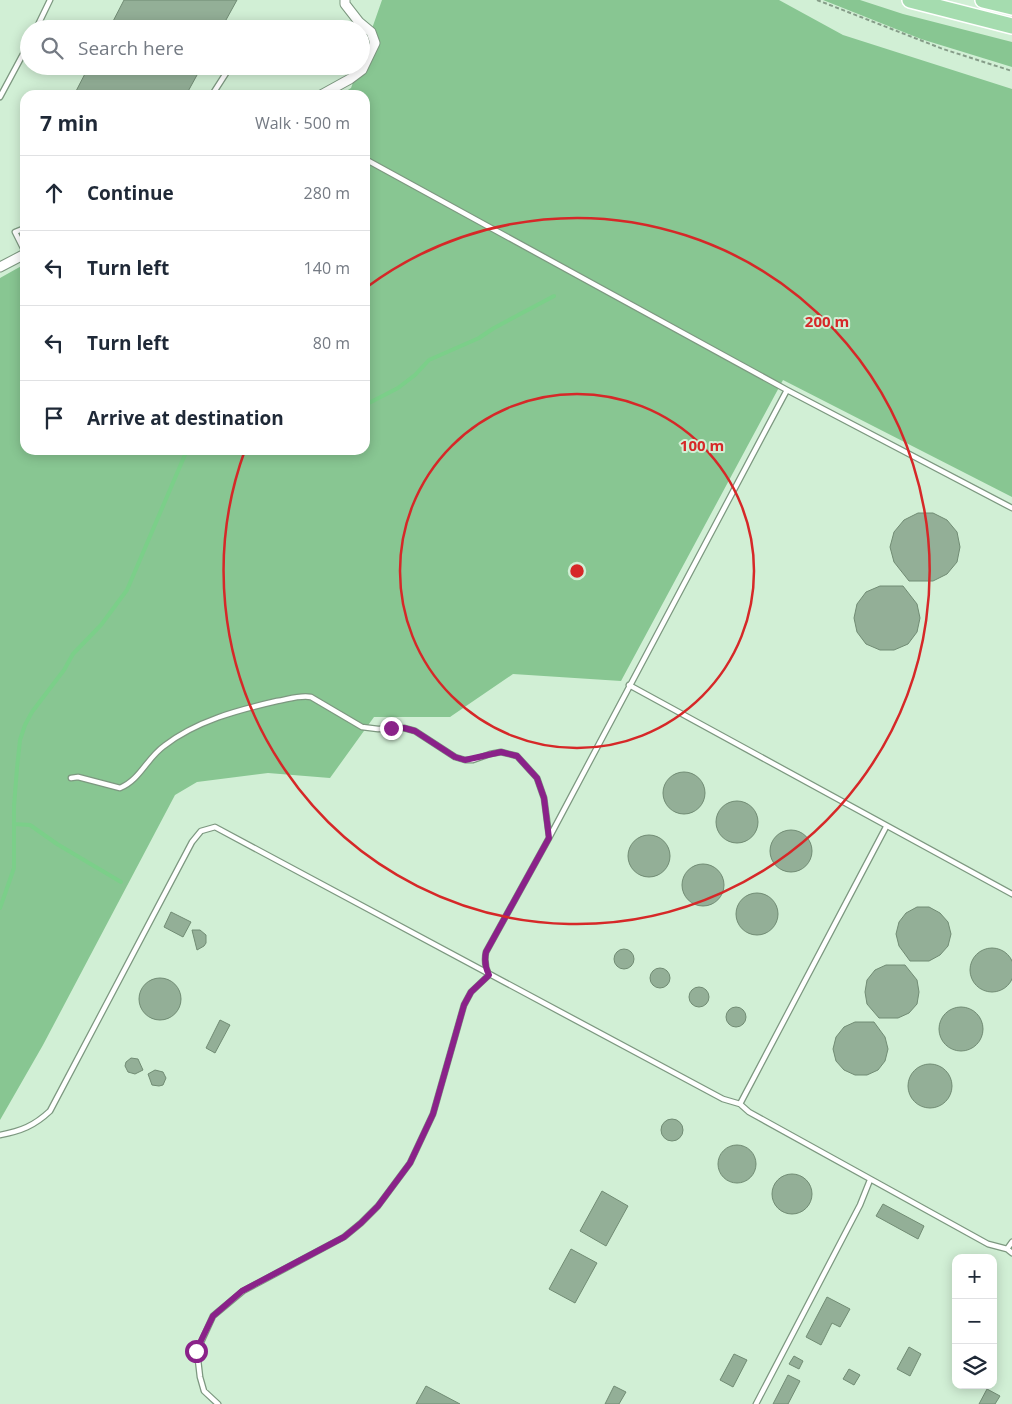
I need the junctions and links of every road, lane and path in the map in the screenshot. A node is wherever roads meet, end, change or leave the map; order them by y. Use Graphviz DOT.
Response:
graph roads {
  1 [pos="50,0"];
  2 [pos="345,0"];
  3 [pos="817,0"];
  4 [pos="910,0"];
  5 [pos="983,0"];
  6 [pos="1012,7"];
  7 [pos="40,20"];
  8 [pos="357,20"];
  9 [pos="1012,26"];
  10 [pos="370,31"];
  11 [pos="370,52"];
  12 [pos="20,59"];
  13 [pos="1012,71"];
  14 [pos="225,75"];
  15 [pos="355,75"];
  16 [pos="215,90"];
  17 [pos="330,90"];
  18 [pos="0,96"];
  19 [pos="370,162"];
  20 [pos="20,230"];
  21 [pos="20,242"];
  22 [pos="20,256"];
  23 [pos="0,266"];
  24 [pos="787,390"];
  25 [pos="1012,508"];
  26 [pos="629,685"];
  27 [pos="70,778"];
  28 [pos="886,827"];
  29 [pos="549,838"];
  30 [pos="1012,894"];
  31 [pos="489,975"];
  32 [pos="740,1104"];
  33 [pos="0,1135"];
  34 [pos="870,1180"];
  35 [pos="1012,1242"];
  36 [pos="1007,1249"];
  37 [pos="1012,1253"];
  38 [pos="218,1404"];
  39 [pos="756,1404"];
  1 -- 7 [label="lane"];
  2 -- 8 [label="street"];
  3 -- 13 [label="path"];
  4 -- 9 [label="main road"];
  5 -- 6 [label="main road"];
  10 -- 11 [label="street"];
  12 -- 18 [label="lane"];
  14 -- 16 [label="lane"];
  15 -- 17 [label="street"];
  19 -- 24 [label="lane"];
  20 -- 21 [label="lane"];
  22 -- 23 [label="street"];
  24 -- 25 [label="lane"];
  24 -- 26 [label="lane"];
  26 -- 28 [label="lane"];
  26 -- 29 [label="lane"];
  27 -- 29 [label="lane"];
  28 -- 30 [label="lane"];
  28 -- 32 [label="lane"];
  29 -- 31 [label="lane"];
  31 -- 32 [label="lane"];
  31 -- 33 [label="lane"];
  31 -- 38 [label="lane"];
  32 -- 34 [label="lane"];
  34 -- 36 [label="lane"];
  34 -- 39 [label="lane"];
  35 -- 36 [label="lane"];
  36 -- 37 [label="lane"];
}
